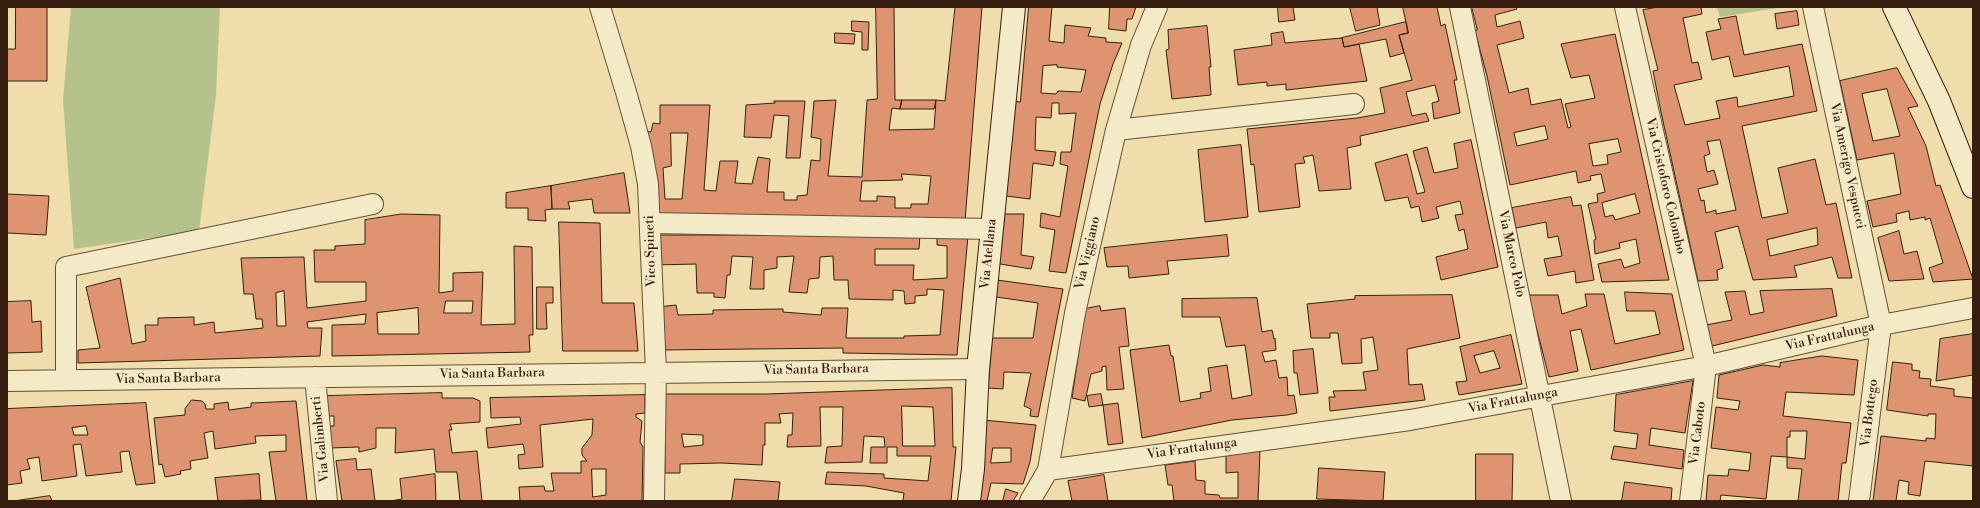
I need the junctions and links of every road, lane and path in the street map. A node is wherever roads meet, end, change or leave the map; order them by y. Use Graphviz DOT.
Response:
graph roads {
  1 [pos="600,7"];
  2 [pos="1014,7"];
  3 [pos="1157,7"];
  4 [pos="1460,7"];
  5 [pos="1625,7"];
  6 [pos="1813,7"];
  7 [pos="1894,7"];
  8 [pos="1354,104"];
  9 [pos="1116,130"];
  10 [pos="1973,187"];
  11 [pos="374,204"];
  12 [pos="650,223"];
  13 [pos="992,229"];
  14 [pos="1973,308"];
  15 [pos="1880,326"];
  16 [pos="1706,366"];
  17 [pos="978,369"];
  18 [pos="656,372"];
  19 [pos="315,377"];
  20 [pos="66,380"];
  21 [pos="7,381"];
  22 [pos="1540,396"];
  23 [pos="1048,470"];
  24 [pos="327,501"];
  25 [pos="654,501"];
  26 [pos="969,501"];
  27 [pos="1030,501"];
  28 [pos="1560,501"];
  29 [pos="1690,501"];
  30 [pos="1859,501"];
  1 -- 12 [label="street, Vico Spineti"];
  2 -- 13 [label="main road, Via Atellana"];
  3 -- 9 [label="street, Via Viggiano"];
  4 -- 22 [label="street, Via Marco Polo"];
  5 -- 16 [label="street, Via Cristoforo Colombo"];
  6 -- 15 [label="street, Via Amerigo Vespucci"];
  7 -- 10 [label="main road"];
  8 -- 9 [label="street"];
  9 -- 23 [label="street, Via Viggiano"];
  11 -- 20 [label="street"];
  12 -- 13 [label="street"];
  12 -- 18 [label="street, Vico Spineti"];
  13 -- 17 [label="main road, Via Atellana"];
  14 -- 15 [label="street, Via Frattalunga"];
  15 -- 16 [label="street, Via Frattalunga"];
  15 -- 30 [label="street, Via Bottego"];
  16 -- 22 [label="street, Via Frattalunga"];
  16 -- 29 [label="street, Via Caboto"];
  17 -- 18 [label="street, Via Santa Barbara"];
  17 -- 26 [label="main road, Via Atellana"];
  18 -- 19 [label="street, Via Santa Barbara"];
  18 -- 25 [label="street, Vico Spineti"];
  19 -- 20 [label="street, Via Santa Barbara"];
  19 -- 24 [label="street, Via Galimberti"];
  20 -- 21 [label="street, Via Santa Barbara"];
  22 -- 23 [label="street, Via Frattalunga"];
  22 -- 28 [label="street, Via Marco Polo"];
  23 -- 27 [label="street, Via Viggiano"];
}
